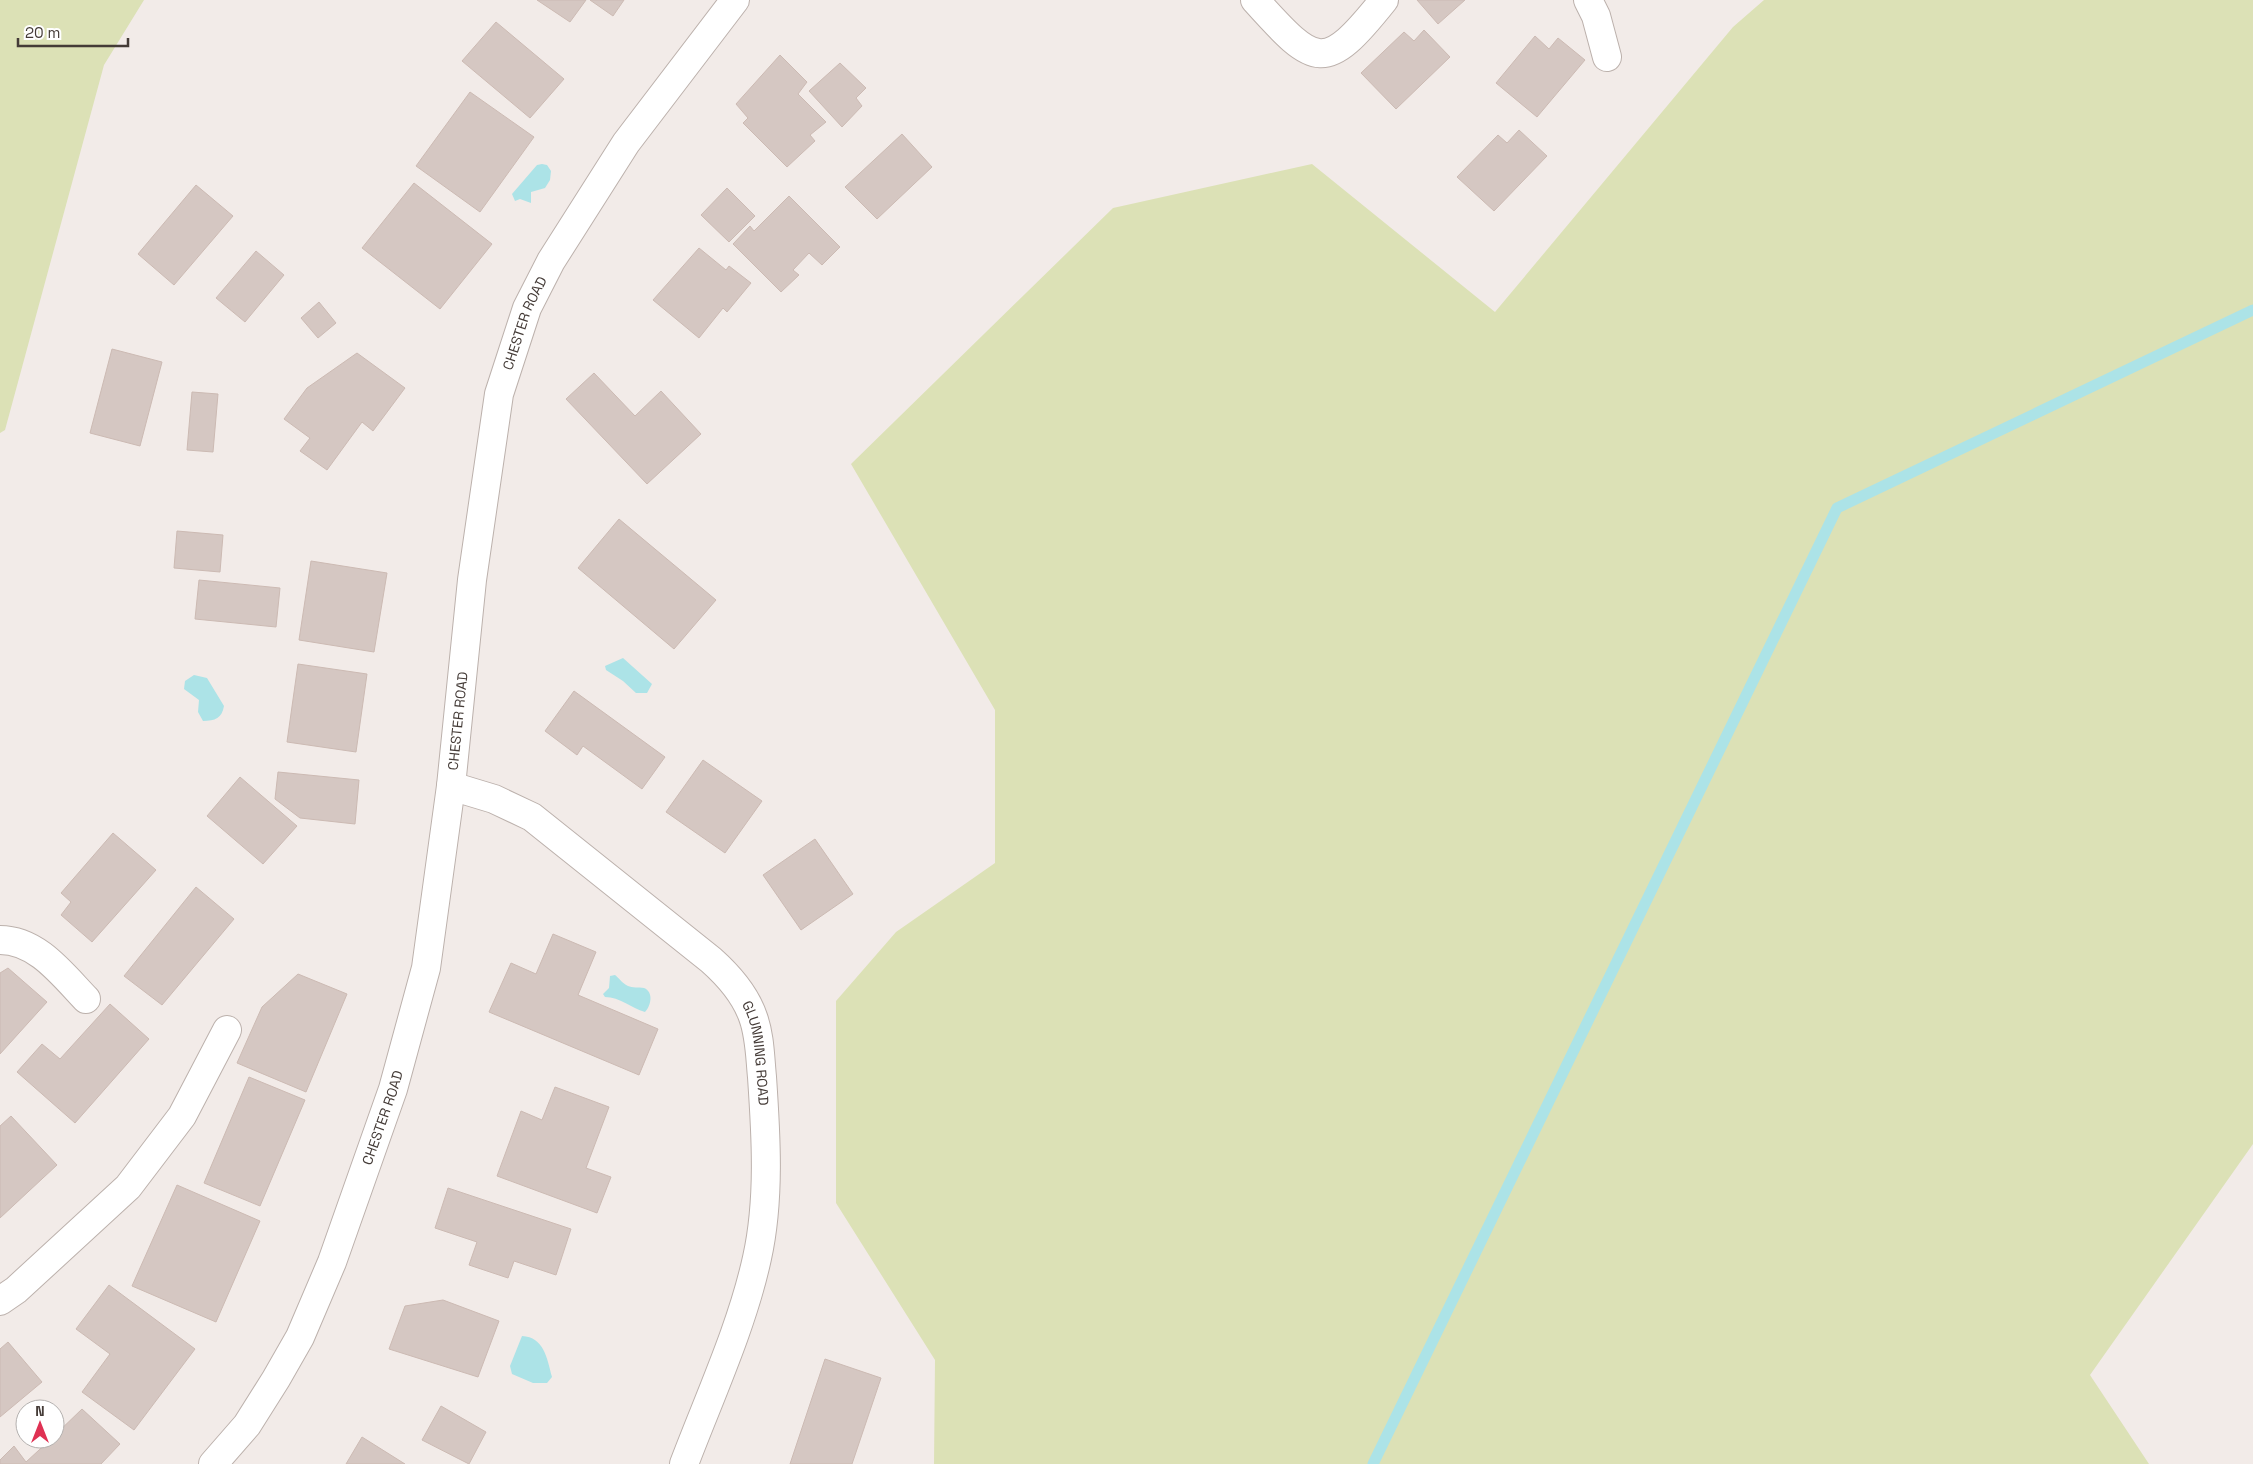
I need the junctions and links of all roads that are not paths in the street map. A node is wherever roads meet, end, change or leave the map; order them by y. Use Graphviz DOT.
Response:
graph roads {
  1 [pos="735,0"];
  2 [pos="1255,0"];
  3 [pos="1384,0"];
  4 [pos="1588,0"];
  5 [pos="1607,57"];
  6 [pos="451,786"];
  7 [pos="0,940"];
  8 [pos="86,999"];
  9 [pos="227,1030"];
  10 [pos="0,1301"];
  11 [pos="213,1464"];
  12 [pos="684,1464"];
  1 -- 6 [label="street, CHESTER ROAD"];
  2 -- 3 [label="street"];
  4 -- 5 [label="street"];
  6 -- 11 [label="street, CHESTER ROAD"];
  6 -- 12 [label="street, GLUNNING ROAD"];
  7 -- 8 [label="street"];
  9 -- 10 [label="street"];
}
